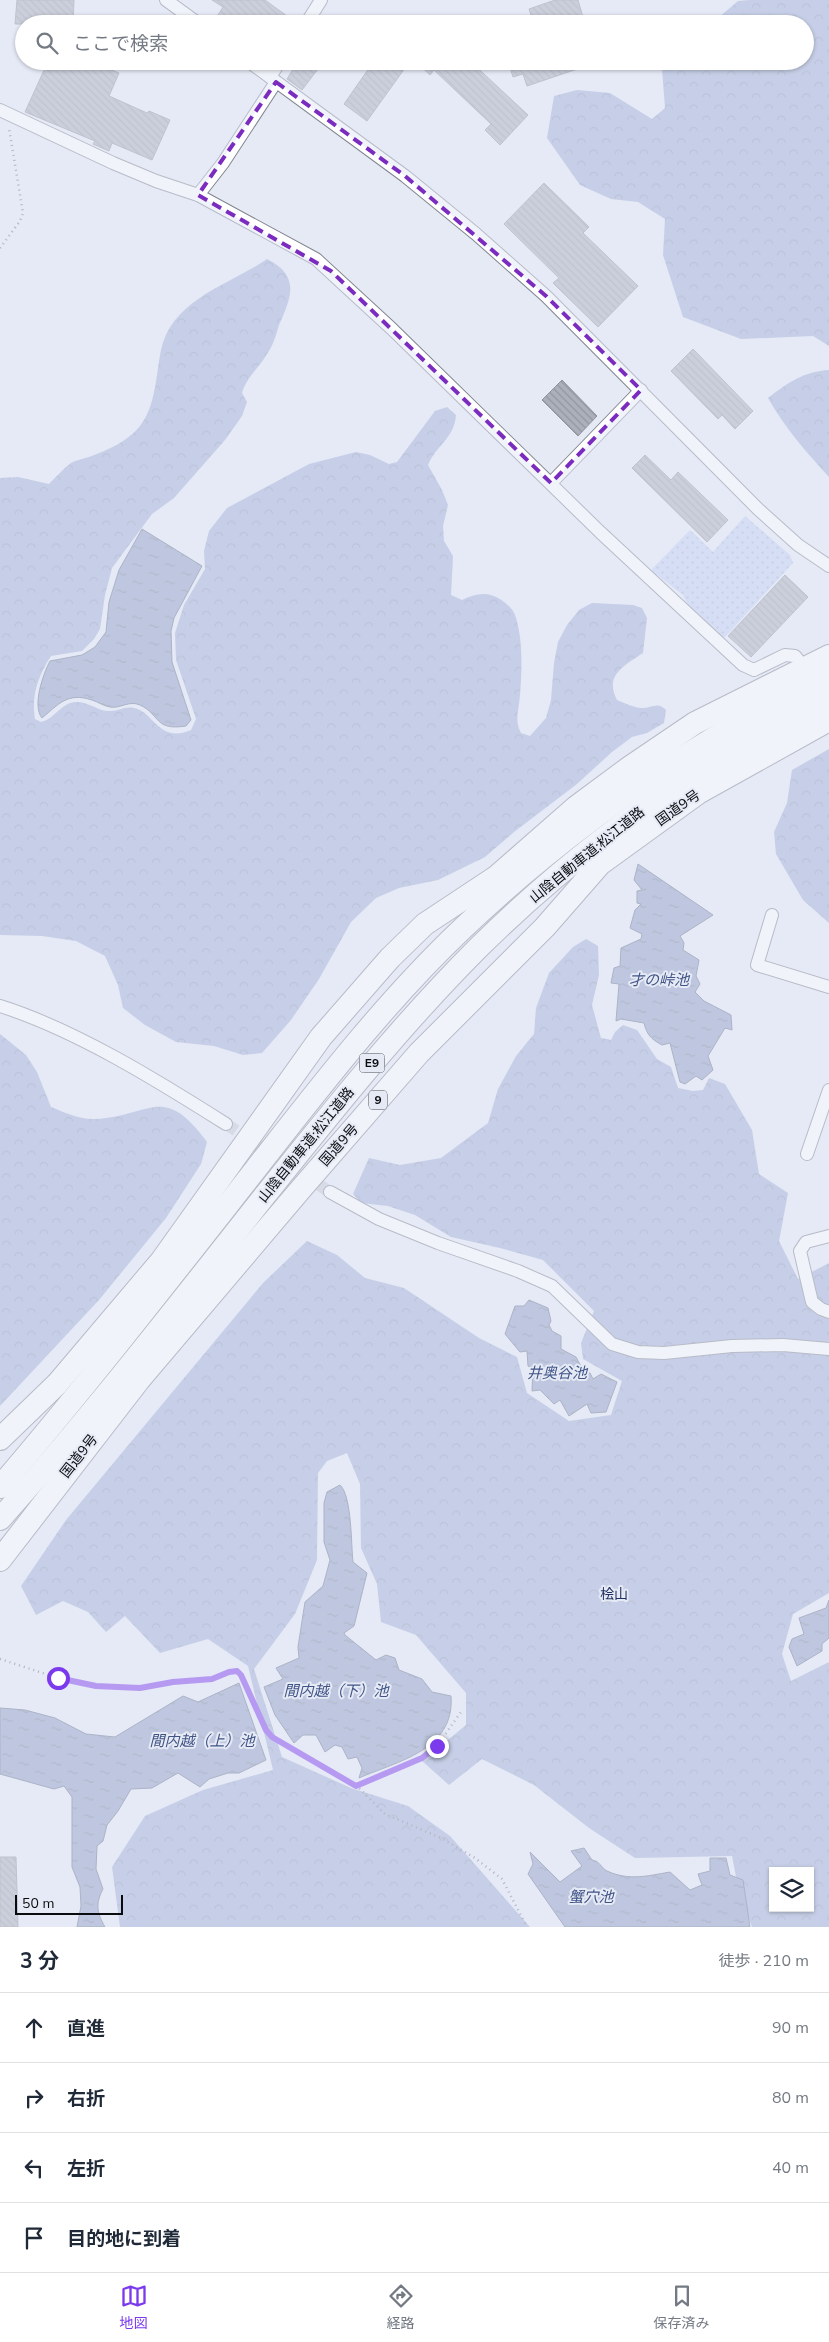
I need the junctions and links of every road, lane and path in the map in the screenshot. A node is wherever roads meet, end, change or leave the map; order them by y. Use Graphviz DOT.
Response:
graph roads {
  1 [pos="166,0"];
  2 [pos="321,0"];
  3 [pos="187,15"];
  4 [pos="312,15"];
  5 [pos="260,70"];
  6 [pos="277,70"];
  7 [pos="273,80"];
  8 [pos="0,110"];
  9 [pos="12,116"];
  10 [pos="198,195"];
  11 [pos="0,248"];
  12 [pos="641,390"];
  13 [pos="551,483"];
  14 [pos="829,566"];
  15 [pos="829,656"];
  16 [pos="804,667"];
  17 [pos="829,676"];
  18 [pos="829,699"];
  19 [pos="826,725"];
  20 [pos="600,864"];
  21 [pos="496,877"];
  22 [pos="772,915"];
  23 [pos="829,987"];
  24 [pos="0,1006"];
  25 [pos="829,1090"];
  26 [pos="226,1124"];
  27 [pos="807,1154"];
  28 [pos="330,1192"];
  29 [pos="829,1236"];
  30 [pos="146,1309"];
  31 [pos="829,1312"];
  32 [pos="164,1322"];
  33 [pos="829,1349"];
  34 [pos="0,1440"];
  35 [pos="8,1485"];
  36 [pos="0,1520"];
  37 [pos="0,1524"];
  38 [pos="0,1560"];
  39 [pos="0,1658"];
  40 [pos="461,1712"];
  41 [pos="356,1786"];
  42 [pos="527,1927"];
  1 -- 3 [label="street"];
  2 -- 4 [label="street"];
  5 -- 7 [label="street"];
  6 -- 7 [label="street"];
  7 -- 10 [label="street"];
  7 -- 12 [label="street"];
  8 -- 9 [label="street"];
  9 -- 10 [label="street"];
  9 -- 11 [label="path"];
  10 -- 13 [label="street"];
  12 -- 13 [label="street"];
  12 -- 14 [label="street"];
  13 -- 16 [label="street"];
  15 -- 16 [label="highway"];
  16 -- 21 [label="highway"];
  17 -- 30 [label="highway, 山陰自動車道;松江道路 / E9"];
  18 -- 32 [label="highway, 山陰自動車道;松江道路 / E9"];
  19 -- 20 [label="highway, 国道9号 / 9"];
  20 -- 32 [label="highway"];
  20 -- 38 [label="highway, 国道9号 / 9"];
  21 -- 30 [label="highway"];
  21 -- 34 [label="highway"];
  22 -- 23 [label="street"];
  24 -- 26 [label="street"];
  25 -- 27 [label="street"];
  28 -- 33 [label="street"];
  29 -- 31 [label="street"];
  30 -- 35 [label="highway, 山陰自動車道;松江道路 / E9"];
  32 -- 35 [label="highway, 山陰自動車道;松江道路 / E9"];
  35 -- 36 [label="highway, 山陰自動車道;松江道路 / E9"];
  35 -- 37 [label="highway"];
  39 -- 41 [label="path"];
  40 -- 41 [label="path"];
  41 -- 42 [label="path"];
}
